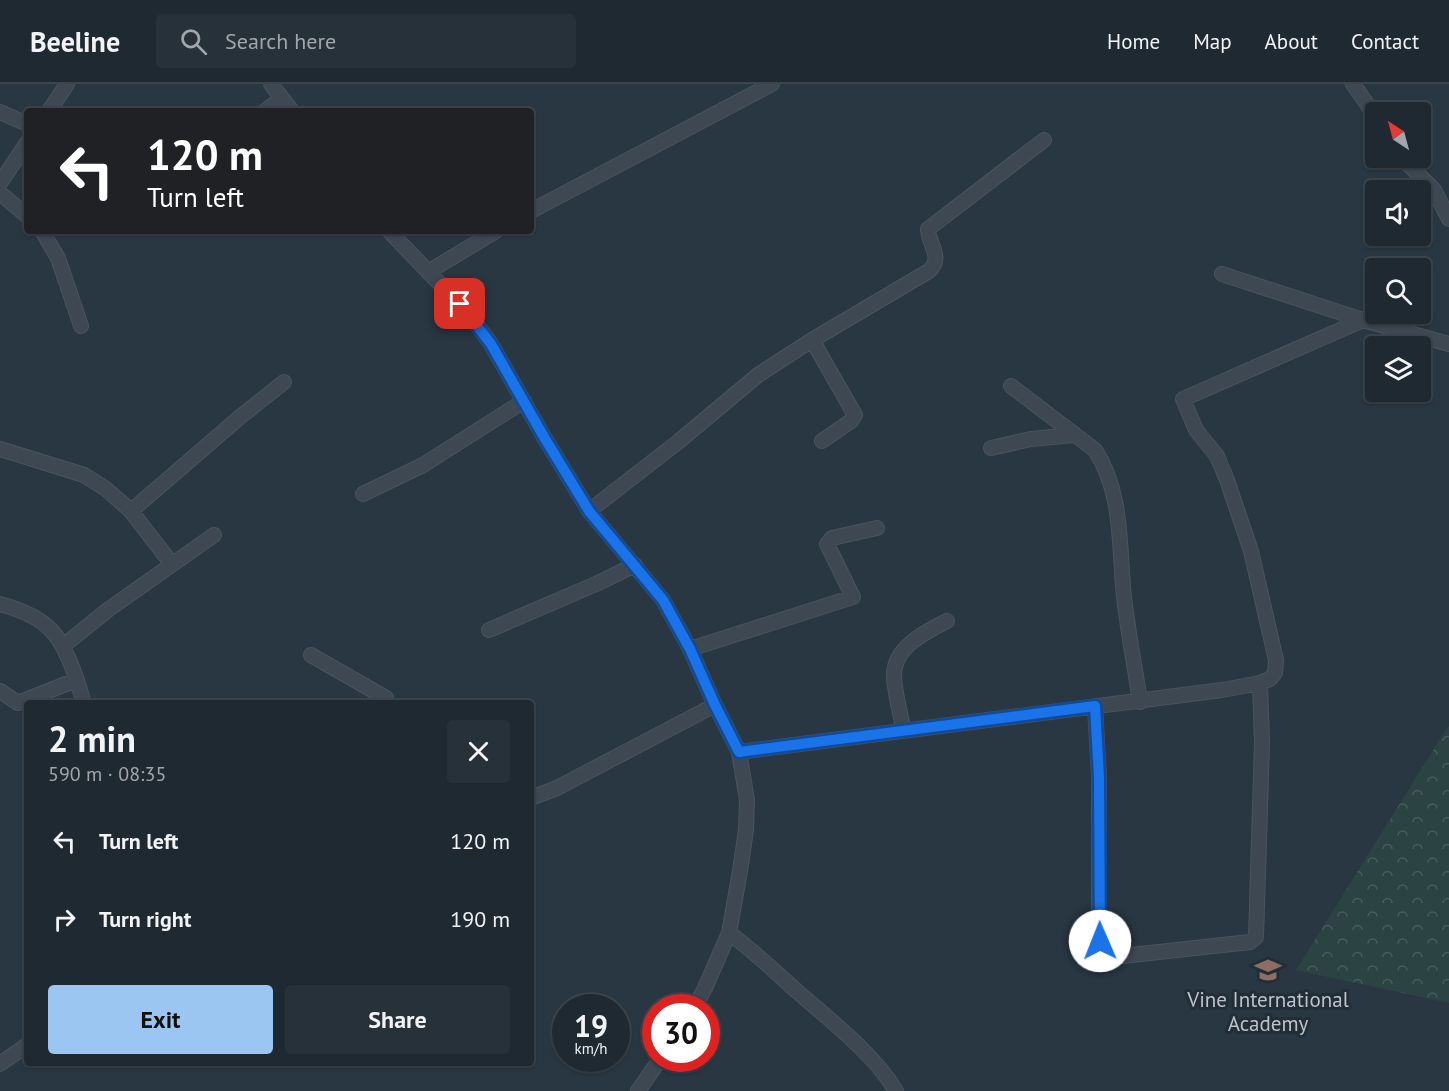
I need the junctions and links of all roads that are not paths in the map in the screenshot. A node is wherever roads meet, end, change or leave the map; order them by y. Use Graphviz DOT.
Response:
graph roads {
  1 [pos="67,84"];
  2 [pos="271,84"];
  3 [pos="772,84"];
  4 [pos="1353,84"];
  5 [pos="282,98"];
  6 [pos="1366,102"];
  7 [pos="51,108"];
  8 [pos="269,108"];
  9 [pos="290,108"];
  10 [pos="0,112"];
  11 [pos="24,123"];
  12 [pos="1044,140"];
  13 [pos="24,147"];
  14 [pos="1412,168"];
  15 [pos="0,183"];
  16 [pos="0,194"];
  17 [pos="534,210"];
  18 [pos="24,214"];
  19 [pos="1449,219"];
  20 [pos="44,234"];
  21 [pos="392,234"];
  22 [pos="491,234"];
  23 [pos="428,272"];
  24 [pos="1222,274"];
  25 [pos="1363,320"];
  26 [pos="81,326"];
  27 [pos="812,340"];
  28 [pos="1449,344"];
  29 [pos="284,382"];
  30 [pos="1011,386"];
  31 [pos="524,400"];
  32 [pos="1073,435"];
  33 [pos="822,441"];
  34 [pos="991,448"];
  35 [pos="0,449"];
  36 [pos="363,494"];
  37 [pos="131,511"];
  38 [pos="589,511"];
  39 [pos="877,528"];
  40 [pos="214,535"];
  41 [pos="171,563"];
  42 [pos="635,565"];
  43 [pos="0,604"];
  44 [pos="947,621"];
  45 [pos="489,630"];
  46 [pos="63,646"];
  47 [pos="690,649"];
  48 [pos="311,655"];
  49 [pos="76,680"];
  50 [pos="1260,683"];
  51 [pos="0,691"];
  52 [pos="26,700"];
  53 [pos="83,700"];
  54 [pos="385,700"];
  55 [pos="24,701"];
  56 [pos="1140,702"];
  57 [pos="715,705"];
  58 [pos="1095,706"];
  59 [pos="903,730"];
  60 [pos="739,752"];
  61 [pos="534,797"];
  62 [pos="729,933"];
  63 [pos="702,994"];
  64 [pos="24,1047"];
  65 [pos="0,1064"];
  66 [pos="651,1072"];
  67 [pos="638,1091"];
  68 [pos="896,1091"];
  1 -- 7 [label="street"];
  2 -- 5 [label="street"];
  3 -- 17 [label="street"];
  4 -- 6 [label="street"];
  5 -- 8 [label="street"];
  5 -- 9 [label="street"];
  10 -- 11 [label="street"];
  12 -- 27 [label="street"];
  13 -- 15 [label="street"];
  14 -- 19 [label="street"];
  16 -- 18 [label="street"];
  20 -- 26 [label="street"];
  21 -- 23 [label="street"];
  22 -- 23 [label="street"];
  23 -- 31 [label="street"];
  24 -- 25 [label="street"];
  25 -- 28 [label="street"];
  25 -- 50 [label="street"];
  27 -- 33 [label="street"];
  27 -- 38 [label="street"];
  29 -- 37 [label="street"];
  30 -- 32 [label="street"];
  31 -- 36 [label="street"];
  31 -- 38 [label="street"];
  32 -- 34 [label="street"];
  32 -- 56 [label="street"];
  35 -- 37 [label="street"];
  37 -- 41 [label="street"];
  38 -- 42 [label="street"];
  39 -- 47 [label="street"];
  40 -- 41 [label="street"];
  41 -- 46 [label="street"];
  42 -- 45 [label="street"];
  42 -- 47 [label="street"];
  43 -- 46 [label="street"];
  44 -- 59 [label="street"];
  46 -- 49 [label="street"];
  47 -- 57 [label="street"];
  48 -- 54 [label="street"];
  49 -- 52 [label="street"];
  49 -- 53 [label="street"];
  50 -- 56 [label="street"];
  50 -- 58 [label="street"];
  51 -- 55 [label="street"];
  56 -- 58 [label="street"];
  57 -- 60 [label="street"];
  57 -- 61 [label="street"];
  58 -- 59 [label="street"];
  59 -- 60 [label="street"];
  60 -- 62 [label="street"];
  62 -- 63 [label="street"];
  62 -- 68 [label="street"];
  64 -- 65 [label="street"];
  66 -- 67 [label="street"];
}
